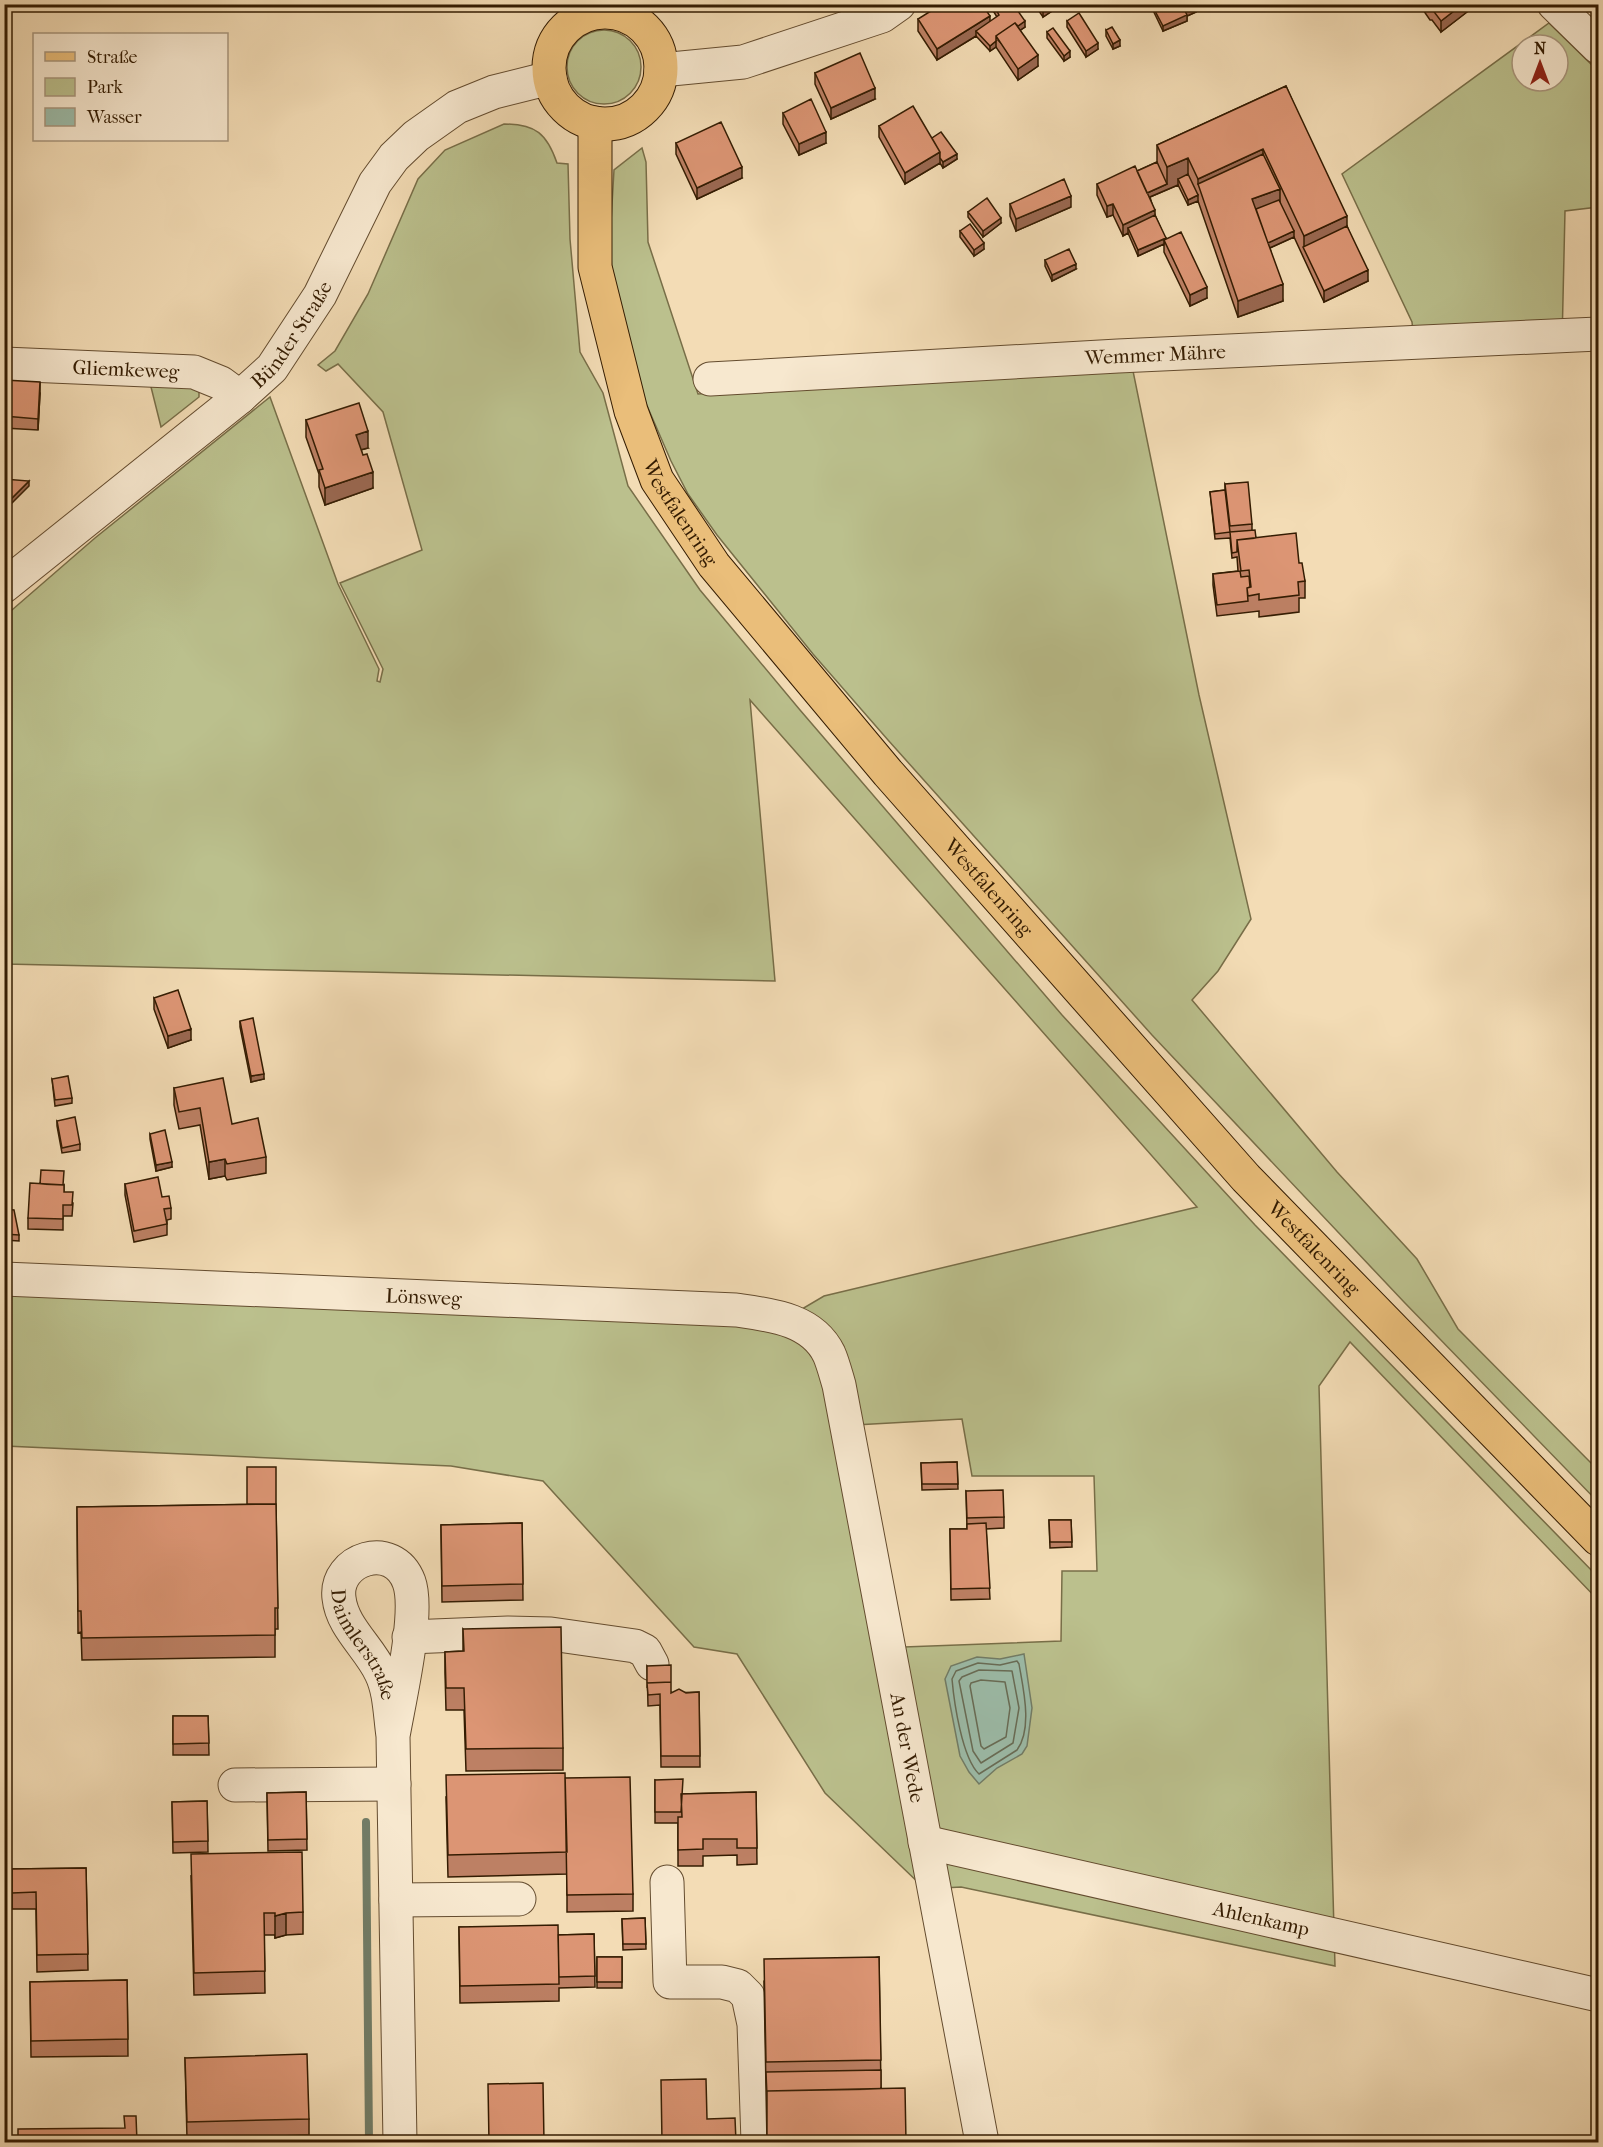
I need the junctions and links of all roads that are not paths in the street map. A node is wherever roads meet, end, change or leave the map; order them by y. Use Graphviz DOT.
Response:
graph roads {
  1 [pos="898,4"];
  2 [pos="1554,4"];
  3 [pos="617,9"];
  4 [pos="1599,47"];
  5 [pos="662,70"];
  6 [pos="550,78"];
  7 [pos="595,123"];
  8 [pos="1599,334"];
  9 [pos="4,363"];
  10 [pos="710,379"];
  11 [pos="240,398"];
  12 [pos="4,586"];
  13 [pos="4,1278"];
  14 [pos="828,1353"];
  15 [pos="1599,1539"];
  16 [pos="409,1637"];
  17 [pos="652,1664"];
  18 [pos="393,1736"];
  19 [pos="394,1784"];
  20 [pos="235,1785"];
  21 [pos="925,1842"];
  22 [pos="667,1882"];
  23 [pos="519,1899"];
  24 [pos="396,1900"];
  25 [pos="1599,1995"];
  26 [pos="400,2142"];
  27 [pos="758,2142"];
  28 [pos="982,2142"];
  1 -- 5 [label="street"];
  2 -- 4 [label="street"];
  3 -- 5 [label="main road"];
  3 -- 6 [label="main road"];
  5 -- 7 [label="main road"];
  6 -- 7 [label="main road"];
  6 -- 11 [label="street, Bünder Straße"];
  7 -- 15 [label="main road, Westfalenring"];
  8 -- 10 [label="street, Wemmer Mähre"];
  9 -- 11 [label="street, Gliemkeweg"];
  11 -- 12 [label="street, Bünder Straße"];
  13 -- 14 [label="street, Lönsweg"];
  14 -- 21 [label="street, An der Wede"];
  16 -- 17 [label="street"];
  16 -- 18 [label="street, Daimlerstraße"];
  16 -- 18 [label="street, Daimlerstraße"];
  18 -- 19 [label="street, Daimlerstraße"];
  19 -- 20 [label="street"];
  19 -- 24 [label="street, Daimlerstraße"];
  21 -- 25 [label="street, Ahlenkamp"];
  21 -- 28 [label="street, An der Wede"];
  22 -- 27 [label="street"];
  23 -- 24 [label="street"];
  24 -- 26 [label="street, Daimlerstraße"];
}
